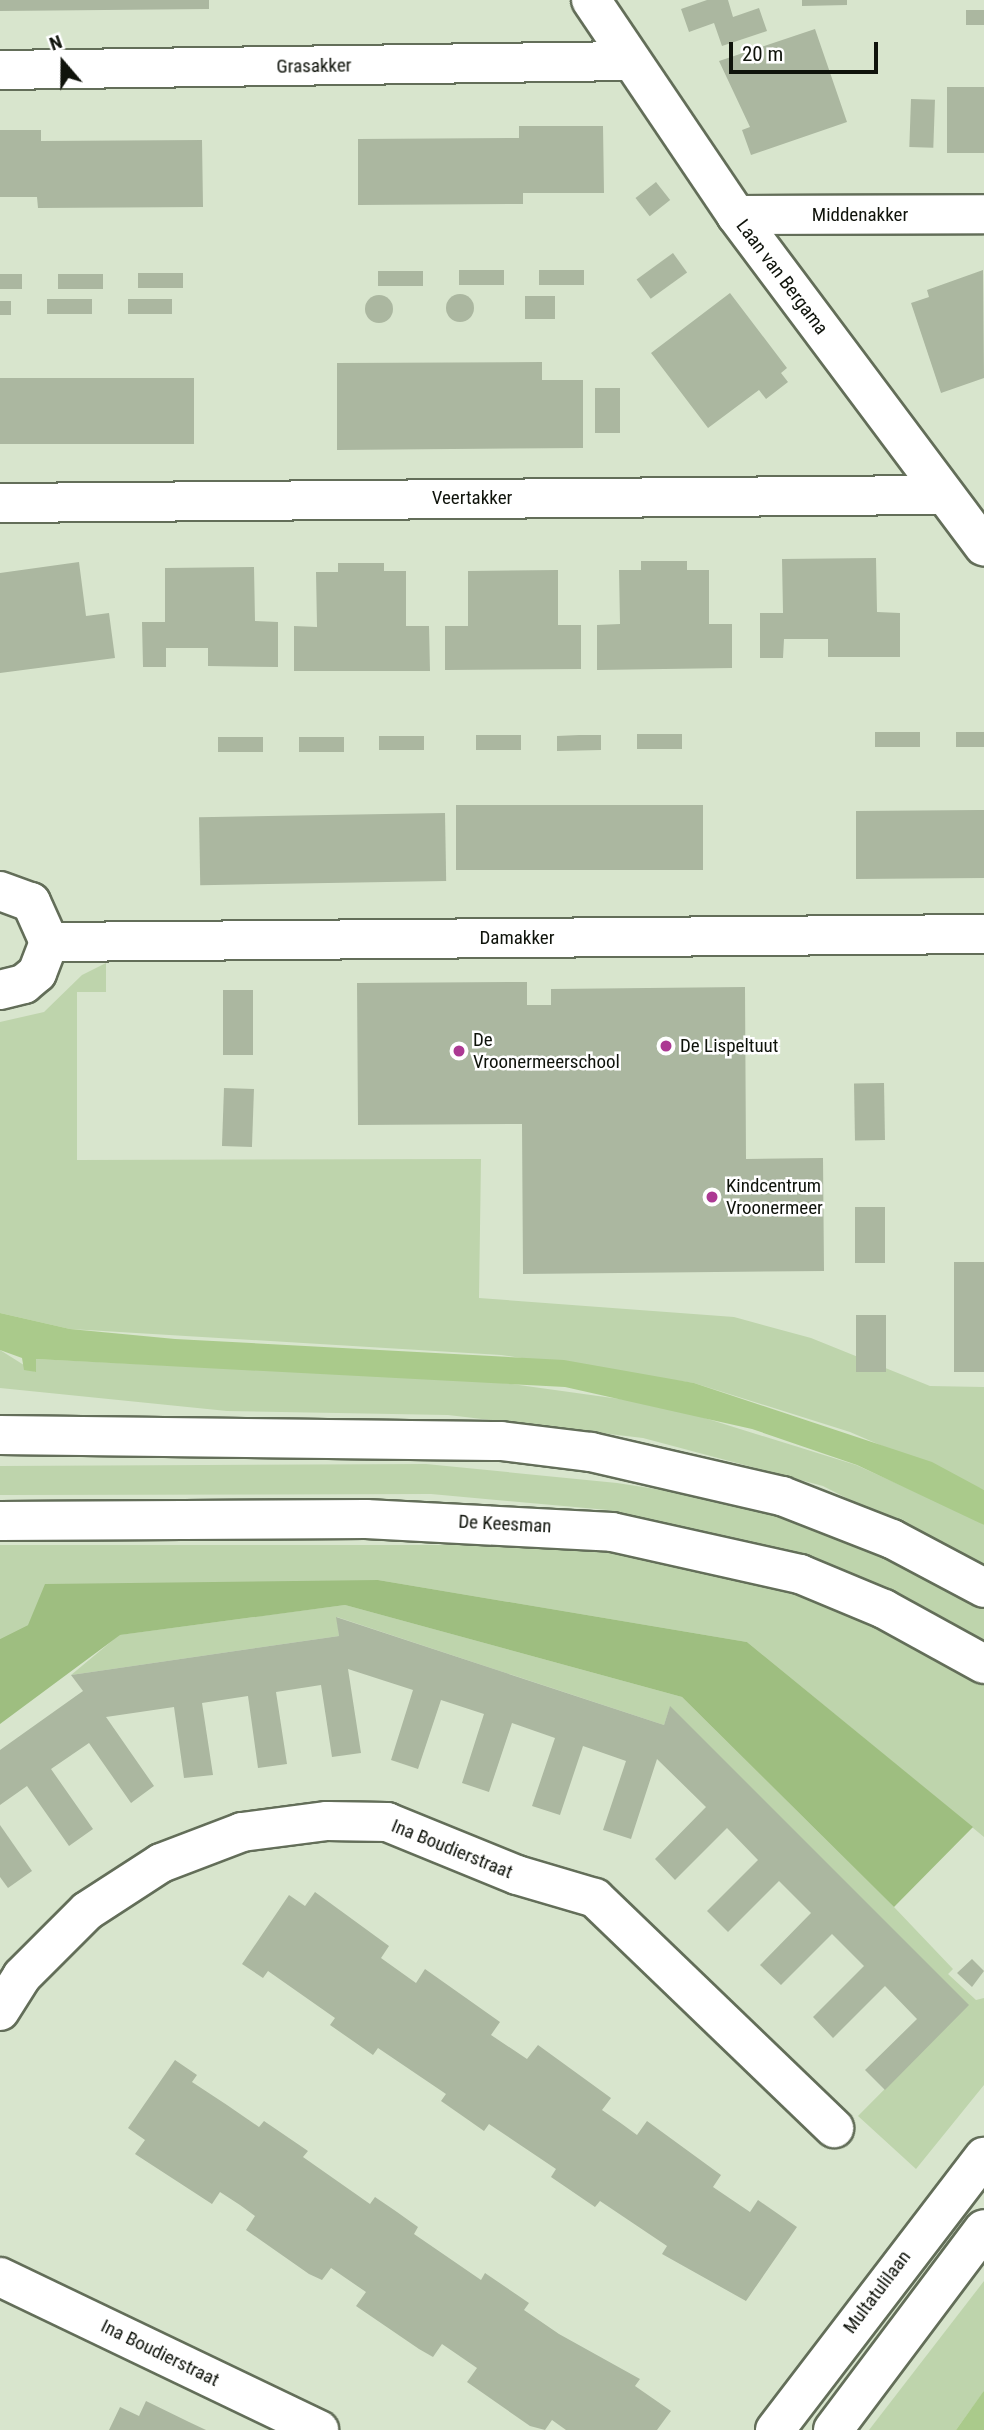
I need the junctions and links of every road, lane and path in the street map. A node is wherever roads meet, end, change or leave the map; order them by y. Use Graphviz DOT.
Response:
graph roads {
  1 [pos="591,0"];
  2 [pos="628,61"];
  3 [pos="0,70"];
  4 [pos="984,214"];
  5 [pos="736,215"];
  6 [pos="944,495"];
  7 [pos="0,503"];
  8 [pos="984,546"];
  9 [pos="0,891"];
  10 [pos="984,934"];
  11 [pos="49,942"];
  12 [pos="0,990"];
  13 [pos="0,1435"];
  14 [pos="0,1521"];
  15 [pos="984,1588"];
  16 [pos="984,1664"];
  17 [pos="0,2011"];
  18 [pos="834,2127"];
  19 [pos="984,2157"];
  20 [pos="984,2229"];
  21 [pos="0,2277"];
  22 [pos="319,2430"];
  23 [pos="775,2430"];
  24 [pos="833,2430"];
  1 -- 2 [label="street, Laan van Bergama"];
  2 -- 3 [label="street, Grasakker"];
  2 -- 5 [label="street, Laan van Bergama"];
  4 -- 5 [label="street, Middenakker"];
  5 -- 6 [label="street, Laan van Bergama"];
  6 -- 7 [label="street, Veertakker"];
  6 -- 8 [label="street, Laan van Bergama"];
  9 -- 11 [label="street"];
  10 -- 11 [label="street, Damakker"];
  11 -- 12 [label="street"];
  13 -- 15 [label="street"];
  14 -- 16 [label="street, De Keesman"];
  17 -- 18 [label="street, Ina Boudierstraat"];
  19 -- 23 [label="street, Multatulilaan"];
  20 -- 24 [label="street"];
  21 -- 22 [label="street, Ina Boudierstraat"];
}
